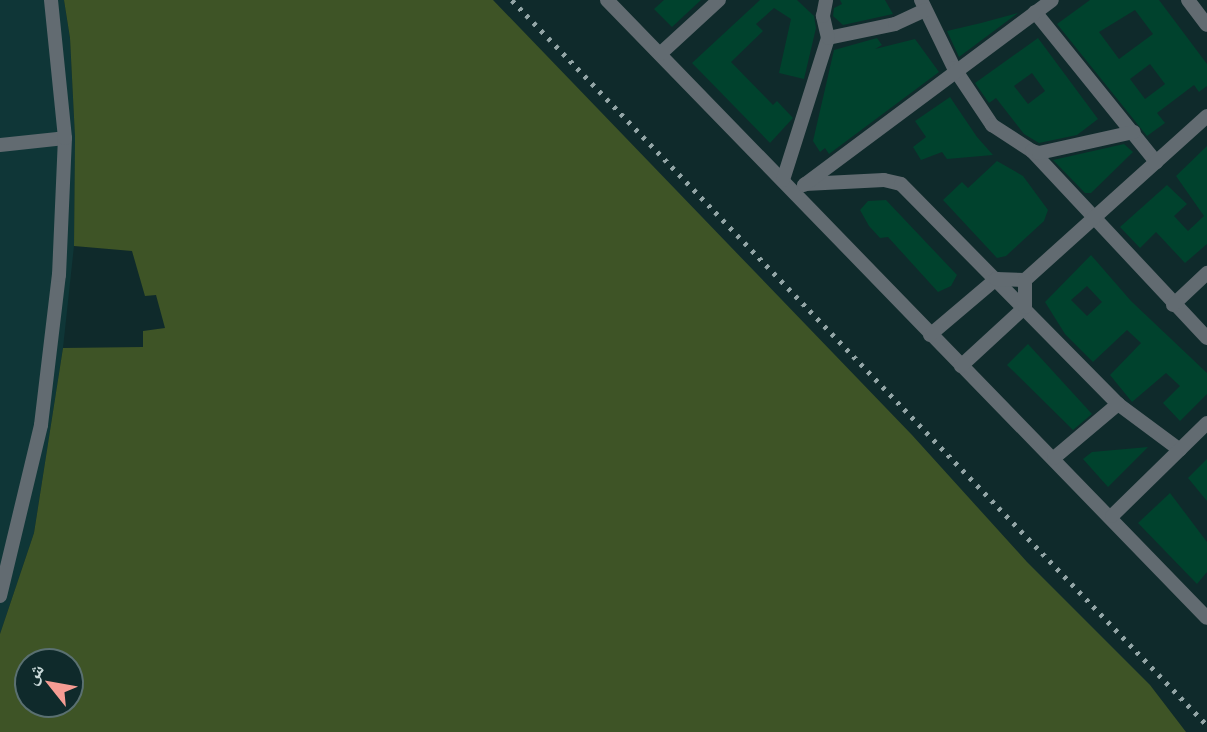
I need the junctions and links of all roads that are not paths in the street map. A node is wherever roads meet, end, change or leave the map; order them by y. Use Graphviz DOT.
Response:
graph roads {
  1 [pos="51,0"];
  2 [pos="607,0"];
  3 [pos="719,0"];
  4 [pos="826,0"];
  5 [pos="1052,0"];
  6 [pos="1188,0"];
  7 [pos="923,5"];
  8 [pos="1035,12"];
  9 [pos="1207,25"];
  10 [pos="828,38"];
  11 [pos="660,54"];
  12 [pos="954,68"];
  13 [pos="1207,116"];
  14 [pos="1135,132"];
  15 [pos="65,138"];
  16 [pos="0,145"];
  17 [pos="1032,150"];
  18 [pos="1156,162"];
  19 [pos="783,180"];
  20 [pos="800,188"];
  21 [pos="1093,219"];
  22 [pos="1207,273"];
  23 [pos="996,279"];
  24 [pos="1025,280"];
  25 [pos="1173,305"];
  26 [pos="1025,307"];
  27 [pos="930,335"];
  28 [pos="1207,338"];
  29 [pos="961,366"];
  30 [pos="1118,404"];
  31 [pos="1207,424"];
  32 [pos="1180,450"];
  33 [pos="1054,458"];
  34 [pos="1112,516"];
  35 [pos="16,535"];
  36 [pos="0,536"];
  37 [pos="0,596"];
  38 [pos="1207,618"];
  1 -- 15 [label="street"];
  2 -- 11 [label="street"];
  3 -- 11 [label="street"];
  4 -- 10 [label="street"];
  5 -- 8 [label="street"];
  6 -- 9 [label="street"];
  7 -- 10 [label="street"];
  7 -- 12 [label="street"];
  8 -- 12 [label="street"];
  8 -- 14 [label="street"];
  10 -- 19 [label="street"];
  11 -- 19 [label="street"];
  12 -- 17 [label="street"];
  12 -- 20 [label="street"];
  13 -- 18 [label="street"];
  14 -- 17 [label="street"];
  14 -- 18 [label="street"];
  15 -- 16 [label="street"];
  15 -- 35 [label="street"];
  17 -- 21 [label="street"];
  18 -- 21 [label="street"];
  19 -- 20 [label="street"];
  20 -- 23 [label="street"];
  20 -- 27 [label="street"];
  21 -- 24 [label="street"];
  21 -- 25 [label="street"];
  22 -- 25 [label="street"];
  23 -- 24 [label="street"];
  23 -- 26 [label="street"];
  23 -- 27 [label="street"];
  24 -- 26 [label="street"];
  25 -- 28 [label="street"];
  26 -- 29 [label="street"];
  26 -- 30 [label="street"];
  27 -- 29 [label="street"];
  29 -- 33 [label="street"];
  30 -- 32 [label="street"];
  30 -- 33 [label="street"];
  31 -- 32 [label="street"];
  32 -- 34 [label="street"];
  33 -- 34 [label="street"];
  34 -- 38 [label="street"];
  35 -- 36 [label="street"];
  35 -- 37 [label="street"];
}
